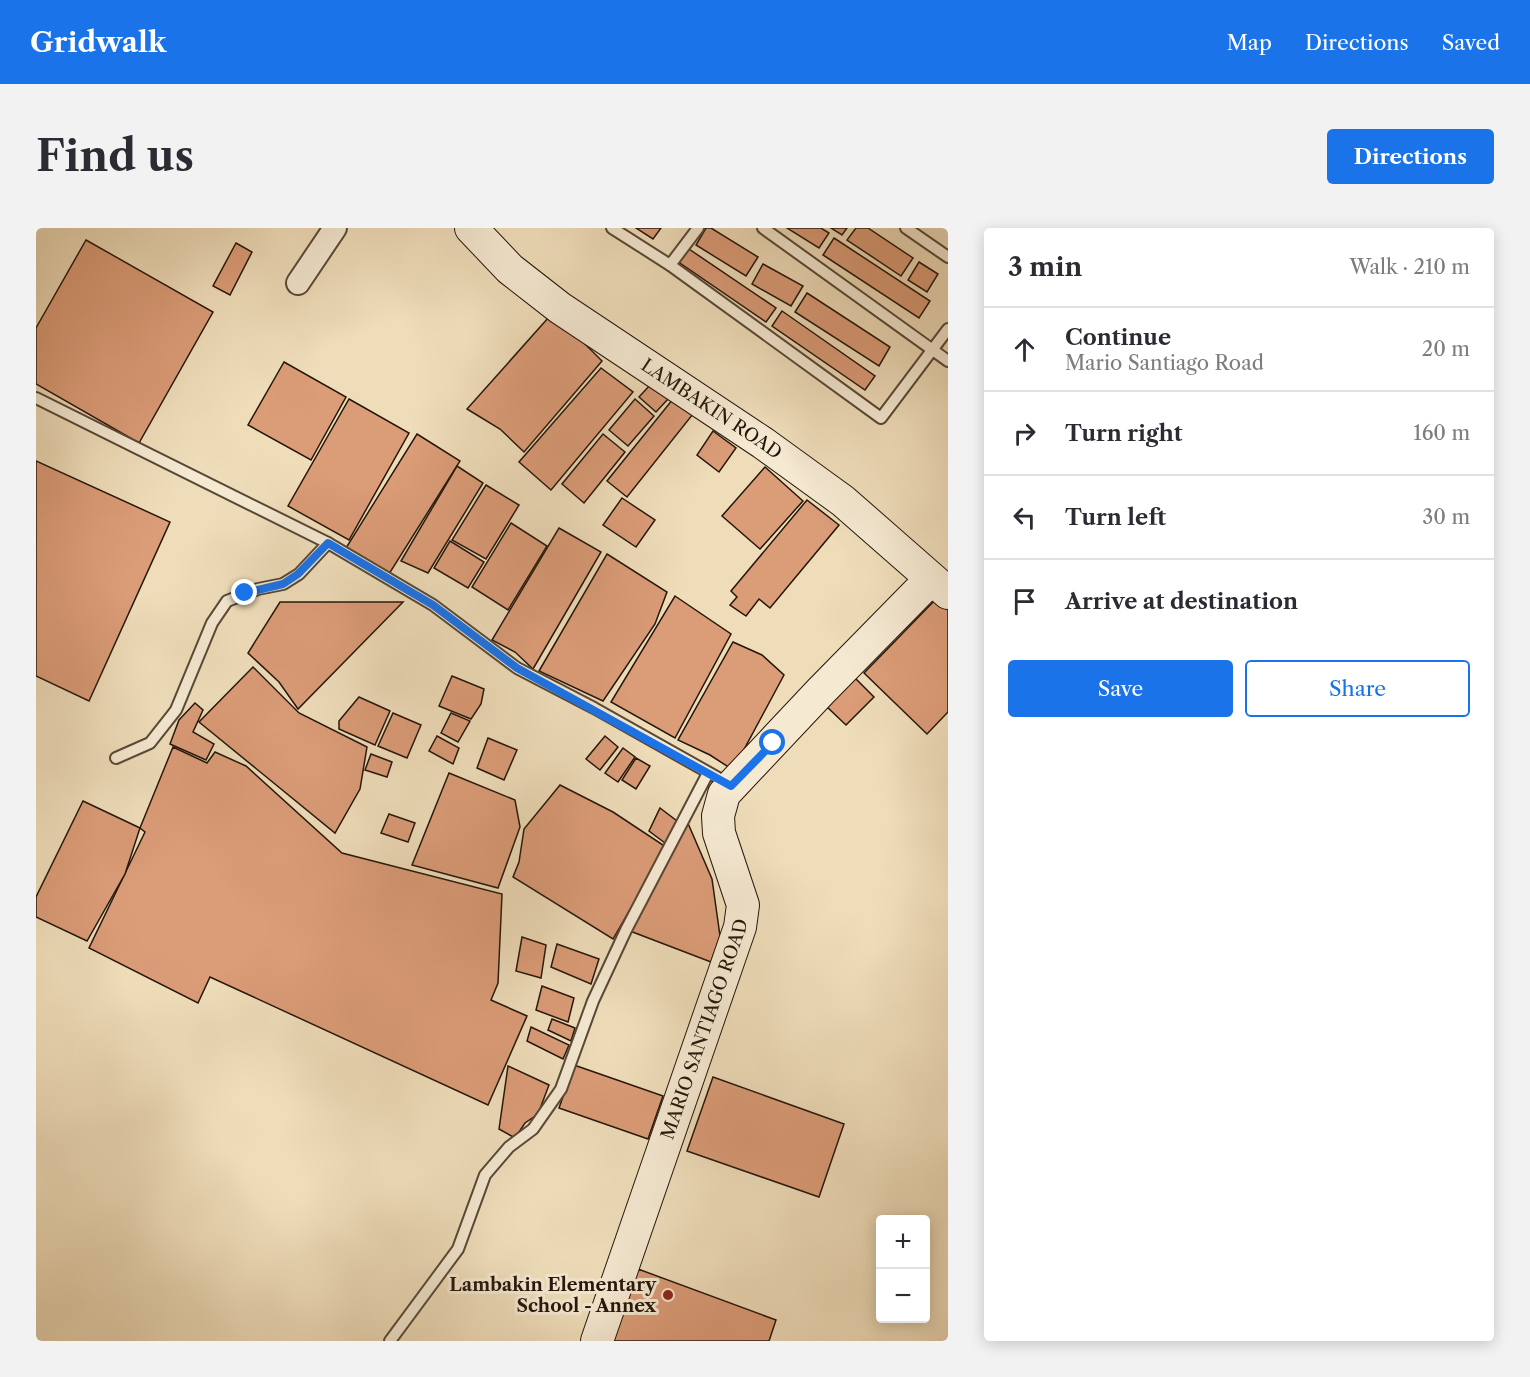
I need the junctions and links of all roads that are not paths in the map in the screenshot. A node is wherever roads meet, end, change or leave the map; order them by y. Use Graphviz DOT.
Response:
graph roads {
  1 [pos="335,228"];
  2 [pos="471,228"];
  3 [pos="612,228"];
  4 [pos="698,228"];
  5 [pos="763,228"];
  6 [pos="906,228"];
  7 [pos="948,257"];
  8 [pos="670,265"];
  9 [pos="298,283"];
  10 [pos="948,329"];
  11 [pos="931,352"];
  12 [pos="948,362"];
  13 [pos="36,398"];
  14 [pos="328,543"];
  15 [pos="940,586"];
  16 [pos="116,759"];
  17 [pos="720,779"];
  18 [pos="390,1341"];
  19 [pos="597,1341"];
  1 -- 9 [label="street"];
  2 -- 15 [label="street, LAMBAKIN ROAD"];
  3 -- 8 [label="lane"];
  4 -- 8 [label="lane"];
  5 -- 11 [label="lane"];
  6 -- 7 [label="lane"];
  8 -- 11 [label="lane"];
  10 -- 11 [label="lane"];
  11 -- 12 [label="lane"];
  13 -- 14 [label="lane"];
  14 -- 16 [label="lane"];
  14 -- 17 [label="lane"];
  15 -- 17 [label="street, MARIO SANTIAGO ROAD"];
  17 -- 18 [label="lane"];
  17 -- 19 [label="street, MARIO SANTIAGO ROAD"];
}
